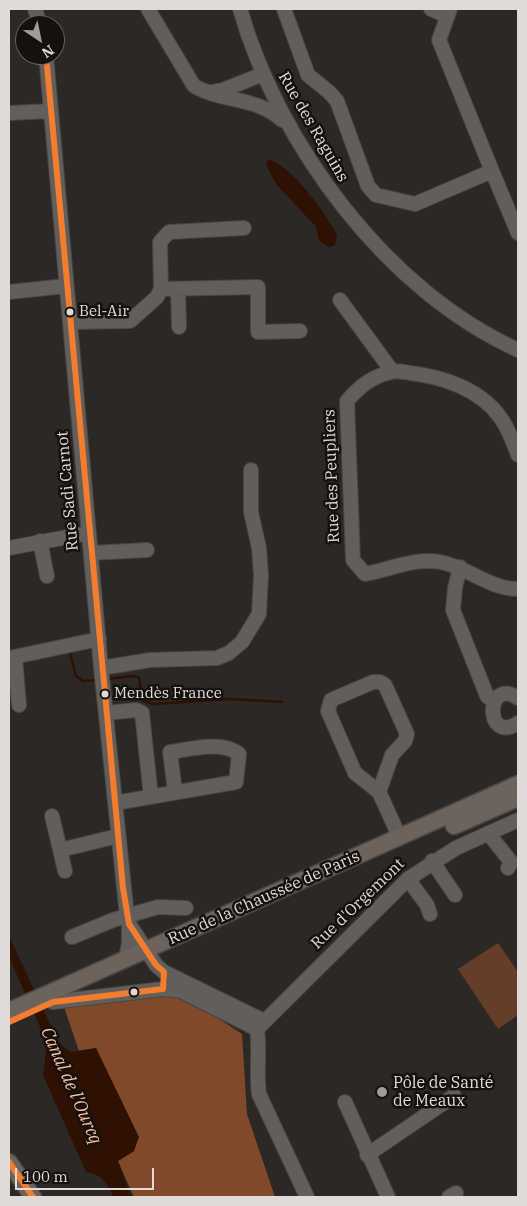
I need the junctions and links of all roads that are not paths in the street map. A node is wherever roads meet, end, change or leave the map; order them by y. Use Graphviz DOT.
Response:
graph roads {
  1 [pos="148,9"];
  2 [pos="240,9"];
  3 [pos="284,9"];
  4 [pos="431,9"];
  5 [pos="447,11"];
  6 [pos="47,65"];
  7 [pos="265,79"];
  8 [pos="207,93"];
  9 [pos="221,96"];
  10 [pos="51,110"];
  11 [pos="9,113"];
  12 [pos="289,126"];
  13 [pos="492,171"];
  14 [pos="244,228"];
  15 [pos="518,233"];
  16 [pos="66,286"];
  17 [pos="161,289"];
  18 [pos="178,289"];
  19 [pos="9,292"];
  20 [pos="340,300"];
  21 [pos="70,322"];
  22 [pos="179,326"];
  23 [pos="300,331"];
  24 [pos="516,351"];
  25 [pos="392,371"];
  26 [pos="518,456"];
  27 [pos="251,470"];
  28 [pos="89,533"];
  29 [pos="40,541"];
  30 [pos="9,548"];
  31 [pos="147,550"];
  32 [pos="91,553"];
  33 [pos="460,567"];
  34 [pos="47,576"];
  35 [pos="518,589"];
  36 [pos="99,639"];
  37 [pos="12,658"];
  38 [pos="101,668"];
  39 [pos="518,698"];
  40 [pos="494,701"];
  41 [pos="19,705"];
  42 [pos="106,713"];
  43 [pos="518,723"];
  44 [pos="518,784"];
  45 [pos="175,792"];
  46 [pos="379,792"];
  47 [pos="152,796"];
  48 [pos="518,798"];
  49 [pos="115,803"];
  50 [pos="52,816"];
  51 [pos="518,820"];
  52 [pos="488,833"];
  53 [pos="118,836"];
  54 [pos="400,838"];
  55 [pos="60,850"];
  56 [pos="432,862"];
  57 [pos="508,868"];
  58 [pos="65,871"];
  59 [pos="408,879"];
  60 [pos="455,895"];
  61 [pos="186,908"];
  62 [pos="430,914"];
  63 [pos="128,920"];
  64 [pos="72,937"];
  65 [pos="148,953"];
  66 [pos="126,958"];
  67 [pos="164,972"];
  68 [pos="163,989"];
  69 [pos="52,997"];
  70 [pos="19,1009"];
  71 [pos="9,1022"];
  72 [pos="260,1025"];
  73 [pos="454,1096"];
  74 [pos="345,1102"];
  75 [pos="367,1155"];
  76 [pos="9,1162"];
  77 [pos="9,1176"];
  78 [pos="23,1197"];
  79 [pos="33,1197"];
  80 [pos="306,1197"];
  81 [pos="388,1197"];
  1 -- 8 [label="street"];
  2 -- 7 [label="street, Rue des Raguins"];
  3 -- 13 [label="street"];
  4 -- 5 [label="street"];
  5 -- 13 [label="street"];
  6 -- 10 [label="street, Rue Sadi Carnot"];
  7 -- 8 [label="street"];
  7 -- 9 [label="street"];
  7 -- 12 [label="street, Rue des Raguins"];
  8 -- 9 [label="street"];
  9 -- 12 [label="street"];
  10 -- 11 [label="street"];
  10 -- 16 [label="street, Rue Sadi Carnot"];
  12 -- 24 [label="street, Rue des Raguins"];
  13 -- 15 [label="street"];
  14 -- 17 [label="street"];
  16 -- 19 [label="street"];
  16 -- 21 [label="street, Rue Sadi Carnot"];
  17 -- 18 [label="street"];
  17 -- 21 [label="street"];
  18 -- 22 [label="street"];
  18 -- 23 [label="street"];
  20 -- 25 [label="street"];
  21 -- 28 [label="street, Rue Sadi Carnot"];
  25 -- 26 [label="street"];
  25 -- 33 [label="street, Rue des Peupliers"];
  27 -- 38 [label="street"];
  28 -- 29 [label="street"];
  28 -- 32 [label="street, Rue Sadi Carnot"];
  29 -- 30 [label="street"];
  29 -- 34 [label="street"];
  31 -- 32 [label="street"];
  32 -- 36 [label="street, Rue Sadi Carnot"];
  33 -- 35 [label="street, Rue des Peupliers"];
  33 -- 40 [label="street"];
  36 -- 37 [label="street"];
  36 -- 38 [label="street, Rue Sadi Carnot"];
  37 -- 41 [label="street"];
  38 -- 42 [label="street, Rue Sadi Carnot"];
  39 -- 40 [label="street"];
  40 -- 43 [label="street"];
  42 -- 47 [label="street"];
  42 -- 49 [label="street, Rue Sadi Carnot"];
  44 -- 54 [label="main road, Rue de la Chaussée de Paris"];
  45 -- 45 [label="street"];
  45 -- 47 [label="street"];
  46 -- 46 [label="street"];
  46 -- 54 [label="street"];
  47 -- 49 [label="street"];
  48 -- 65 [label="main road, Rue de la Chaussée de Paris"];
  49 -- 53 [label="street, Rue Sadi Carnot"];
  50 -- 55 [label="street"];
  51 -- 52 [label="street, Rue d'Orgemont"];
  52 -- 56 [label="street, Rue d'Orgemont"];
  52 -- 57 [label="street"];
  53 -- 55 [label="street"];
  53 -- 63 [label="street, Rue Sadi Carnot"];
  54 -- 65 [label="main road, Rue de la Chaussée de Paris"];
  55 -- 58 [label="street"];
  56 -- 59 [label="street, Rue d'Orgemont"];
  56 -- 60 [label="street"];
  59 -- 62 [label="street"];
  59 -- 72 [label="street, Rue d'Orgemont"];
  61 -- 63 [label="street"];
  63 -- 64 [label="street"];
  63 -- 65 [label="street, Rue Sadi Carnot"];
  63 -- 66 [label="street, Rue Sadi Carnot"];
  65 -- 66 [label="main road, Rue de la Chaussée de Paris"];
  65 -- 67 [label="street"];
  65 -- 69 [label="main road, Rue de la Chaussée de Paris"];
  66 -- 69 [label="main road, Rue de la Chaussée de Paris"];
  67 -- 68 [label="street"];
  67 -- 72 [label="street"];
  68 -- 69 [label="street"];
  68 -- 72 [label="street"];
  69 -- 70 [label="main road, Rue de la Chaussée de Paris"];
  70 -- 71 [label="main road, Rue de la Chaussée de Paris"];
  72 -- 80 [label="street"];
  73 -- 75 [label="street"];
  74 -- 75 [label="street"];
  75 -- 81 [label="street"];
  76 -- 79 [label="main road"];
  77 -- 78 [label="main road"];
}
